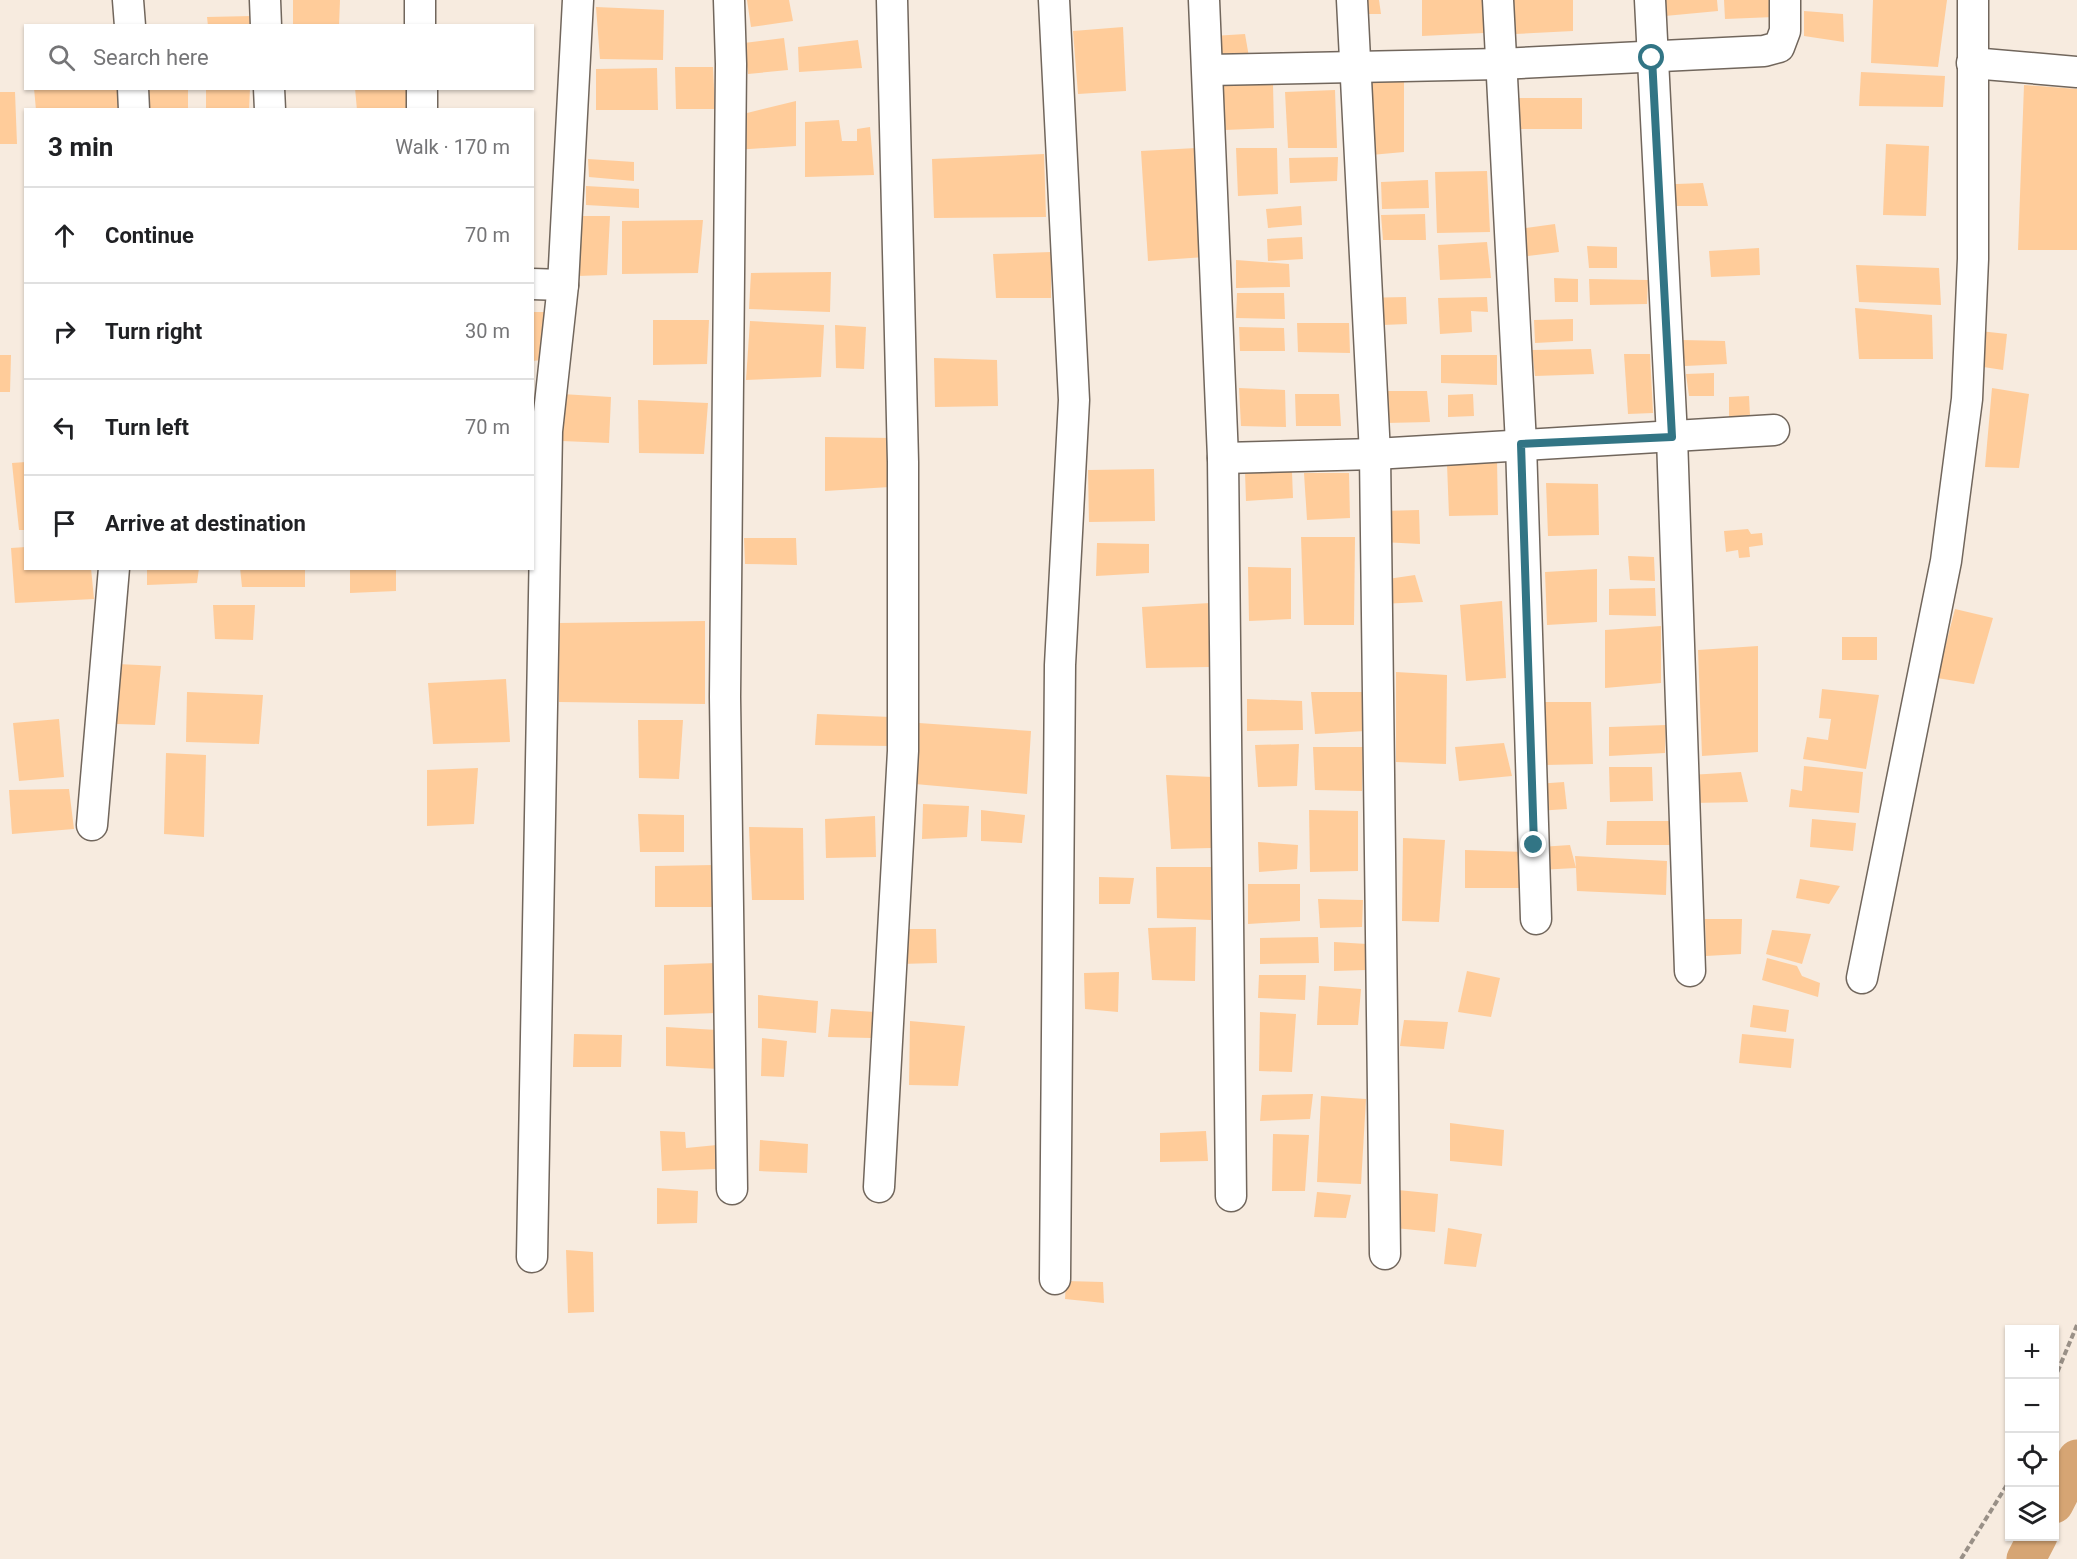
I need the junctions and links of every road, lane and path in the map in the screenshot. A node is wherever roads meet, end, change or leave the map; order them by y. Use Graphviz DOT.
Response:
graph roads {
  1 [pos="128,0"];
  2 [pos="265,0"];
  3 [pos="420,0"];
  4 [pos="578,0"];
  5 [pos="729,0"];
  6 [pos="892,0"];
  7 [pos="1054,0"];
  8 [pos="1204,0"];
  9 [pos="1352,0"];
  10 [pos="1498,0"];
  11 [pos="1650,0"];
  12 [pos="1785,0"];
  13 [pos="1973,0"];
  14 [pos="129,24"];
  15 [pos="266,24"];
  16 [pos="420,24"];
  17 [pos="1652,58"];
  18 [pos="1972,63"];
  19 [pos="1500,64"];
  20 [pos="1356,68"];
  21 [pos="1209,70"];
  22 [pos="2077,72"];
  23 [pos="133,90"];
  24 [pos="269,90"];
  25 [pos="422,90"];
  26 [pos="134,108"];
  27 [pos="270,108"];
  28 [pos="422,108"];
  29 [pos="534,284"];
  30 [pos="563,285"];
  31 [pos="1774,430"];
  32 [pos="1672,437"];
  33 [pos="1521,444"];
  34 [pos="1375,454"];
  35 [pos="1223,458"];
  36 [pos="114,570"];
  37 [pos="92,825"];
  38 [pos="1536,920"];
  39 [pos="1690,971"];
  40 [pos="1862,978"];
  41 [pos="879,1187"];
  42 [pos="732,1189"];
  43 [pos="1231,1196"];
  44 [pos="1385,1254"];
  45 [pos="532,1257"];
  46 [pos="1054,1278"];
  47 [pos="2077,1325"];
  48 [pos="2055,1379"];
  49 [pos="2006,1487"];
  50 [pos="1961,1559"];
  1 -- 14 [label="street"];
  2 -- 15 [label="street"];
  3 -- 16 [label="street"];
  4 -- 30 [label="street"];
  5 -- 42 [label="street"];
  6 -- 41 [label="street"];
  7 -- 46 [label="street"];
  8 -- 21 [label="street"];
  9 -- 20 [label="street"];
  10 -- 19 [label="street"];
  11 -- 17 [label="street"];
  12 -- 17 [label="street"];
  13 -- 18 [label="street"];
  17 -- 19 [label="street"];
  17 -- 32 [label="street"];
  18 -- 22 [label="street"];
  18 -- 40 [label="street"];
  19 -- 20 [label="street"];
  19 -- 33 [label="street"];
  20 -- 21 [label="street"];
  20 -- 34 [label="street"];
  21 -- 35 [label="street"];
  23 -- 26 [label="street"];
  24 -- 27 [label="street"];
  25 -- 28 [label="street"];
  29 -- 30 [label="street"];
  30 -- 45 [label="street"];
  31 -- 32 [label="street"];
  32 -- 33 [label="street"];
  32 -- 39 [label="street"];
  33 -- 34 [label="street"];
  33 -- 38 [label="street"];
  34 -- 35 [label="street"];
  34 -- 44 [label="street"];
  35 -- 43 [label="street"];
  36 -- 37 [label="street"];
  47 -- 48 [label="path"];
  49 -- 50 [label="path"];
}
